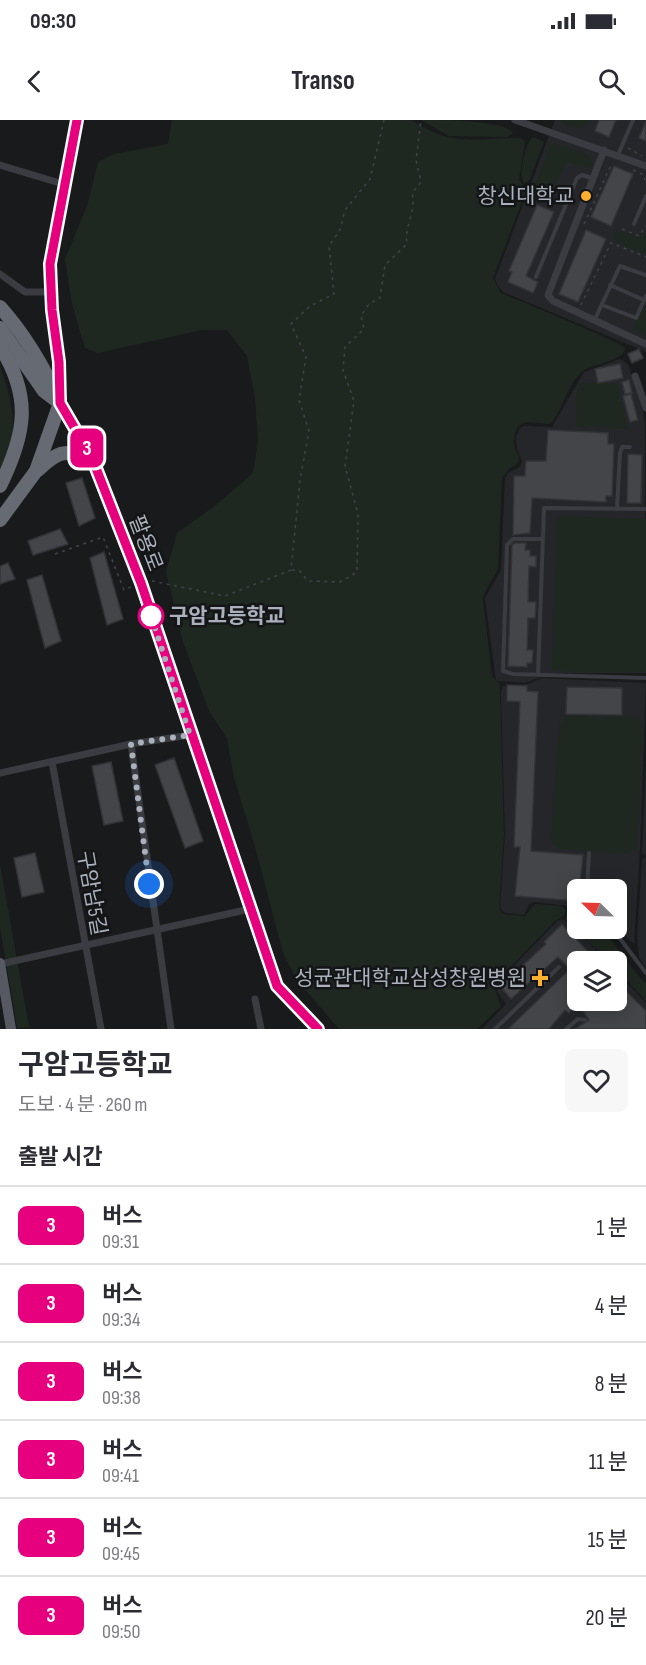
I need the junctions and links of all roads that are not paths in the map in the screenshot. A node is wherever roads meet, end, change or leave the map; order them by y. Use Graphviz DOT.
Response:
graph roads {
  1 [pos="77,120"];
  2 [pos="515,120"];
  3 [pos="633,120"];
  4 [pos="604,150"];
  5 [pos="617,159"];
  6 [pos="0,165"];
  7 [pos="646,166"];
  8 [pos="593,178"];
  9 [pos="63,184"];
  10 [pos="646,196"];
  11 [pos="634,224"];
  12 [pos="0,274"];
  13 [pos="646,275"];
  14 [pos="536,277"];
  15 [pos="610,285"];
  16 [pos="51,292"];
  17 [pos="645,298"];
  18 [pos="602,304"];
  19 [pos="0,307"];
  20 [pos="594,321"];
  21 [pos="0,328"];
  22 [pos="646,344"];
  23 [pos="0,345"];
  24 [pos="635,376"];
  25 [pos="60,403"];
  26 [pos="646,408"];
  27 [pos="630,447"];
  28 [pos="92,458"];
  29 [pos="36,471"];
  30 [pos="2,482"];
  31 [pos="617,508"];
  32 [pos="646,509"];
  33 [pos="0,520"];
  34 [pos="542,539"];
  35 [pos="538,675"];
  36 [pos="646,678"];
  37 [pos="190,735"];
  38 [pos="131,744"];
  39 [pos="52,762"];
  40 [pos="0,773"];
  41 [pos="589,853"];
  42 [pos="588,879"];
  43 [pos="250,909"];
  44 [pos="156,930"];
  45 [pos="620,939"];
  46 [pos="85,947"];
  47 [pos="0,964"];
  48 [pos="559,967"];
  49 [pos="646,973"];
  50 [pos="255,999"];
  51 [pos="585,1020"];
  52 [pos="10,1029"];
  53 [pos="101,1029"];
  54 [pos="171,1029"];
  55 [pos="261,1029"];
  56 [pos="318,1029"];
  57 [pos="495,1029"];
  58 [pos="566,1029"];
  1 -- 9 [label="main road, 팔용로"];
  2 -- 4 [label="street"];
  3 -- 5 [label="lane"];
  4 -- 5 [label="street"];
  4 -- 8 [label="street"];
  5 -- 7 [label="street"];
  6 -- 9 [label="street"];
  8 -- 14 [label="lane"];
  8 -- 20 [label="street"];
  9 -- 16 [label="main road, 팔용로"];
  10 -- 11 [label="lane"];
  12 -- 16 [label="street"];
  13 -- 15 [label="lane"];
  15 -- 17 [label="lane"];
  15 -- 18 [label="lane"];
  16 -- 25 [label="main road, 팔용로"];
  17 -- 18 [label="lane"];
  18 -- 20 [label="lane"];
  19 -- 25 [label="highway"];
  20 -- 22 [label="street"];
  21 -- 25 [label="highway"];
  23 -- 30 [label="highway"];
  24 -- 26 [label="street"];
  25 -- 28 [label="main road, 팔용로"];
  25 -- 29 [label="highway"];
  27 -- 31 [label="lane"];
  28 -- 29 [label="highway"];
  28 -- 37 [label="main road, 팔용로"];
  29 -- 33 [label="highway"];
  31 -- 32 [label="lane"];
  31 -- 34 [label="lane"];
  34 -- 35 [label="lane"];
  34 -- 35 [label="lane"];
  35 -- 36 [label="lane"];
  37 -- 38 [label="street"];
  37 -- 43 [label="main road, 팔용로"];
  38 -- 39 [label="street"];
  38 -- 44 [label="street"];
  39 -- 40 [label="street"];
  39 -- 46 [label="street, 구암남5길"];
  41 -- 42 [label="lane"];
  43 -- 44 [label="street"];
  43 -- 56 [label="main road, 팔용로"];
  44 -- 46 [label="street"];
  44 -- 54 [label="street"];
  45 -- 49 [label="lane"];
  46 -- 47 [label="street"];
  46 -- 53 [label="street, 구암남5길"];
  47 -- 52 [label="main road"];
  48 -- 57 [label="lane"];
  50 -- 55 [label="street"];
  51 -- 58 [label="lane"];
}
